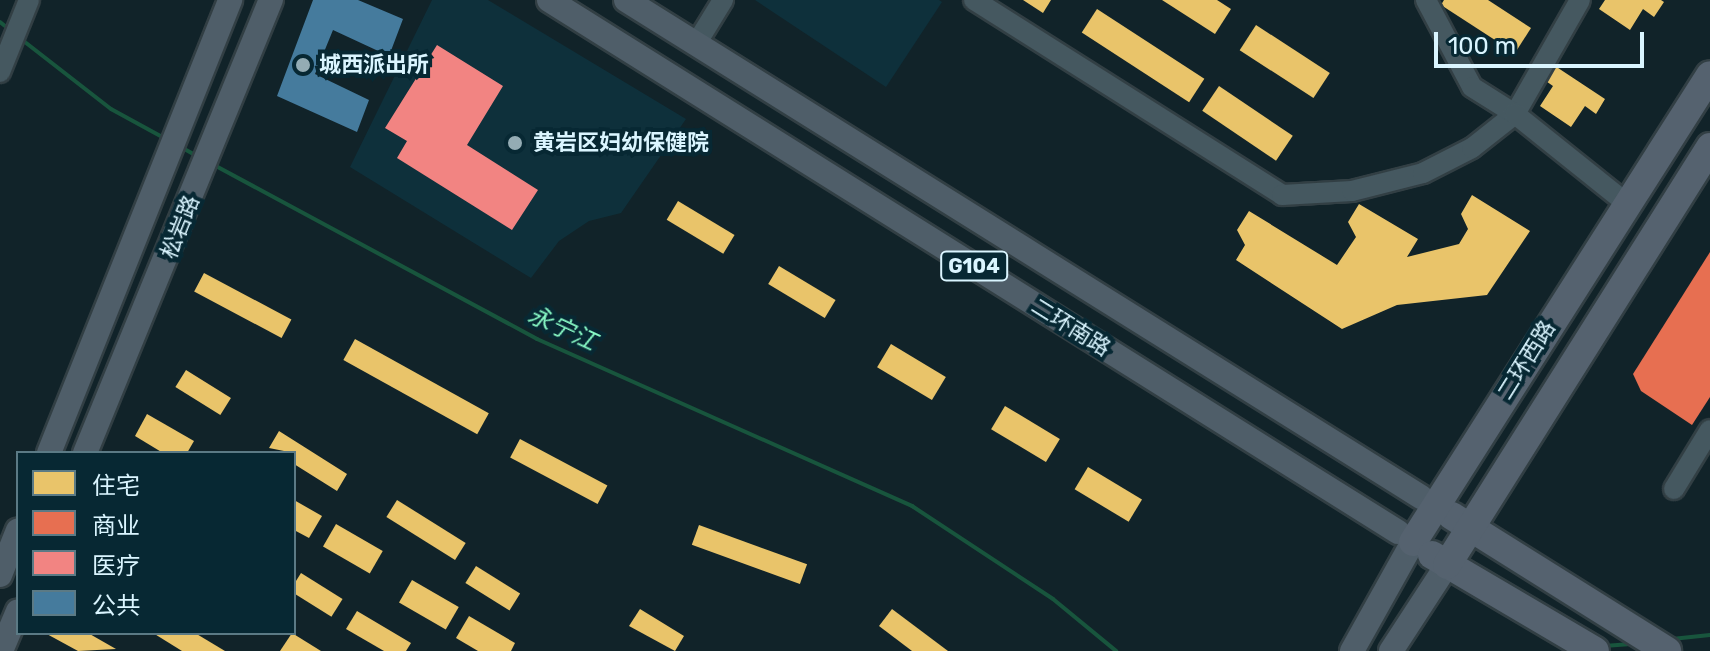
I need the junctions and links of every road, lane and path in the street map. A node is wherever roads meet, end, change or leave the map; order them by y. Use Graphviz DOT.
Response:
graph roads {
  1 [pos="29,0"];
  2 [pos="230,0"];
  3 [pos="271,0"];
  4 [pos="549,0"];
  5 [pos="626,0"];
  6 [pos="723,0"];
  7 [pos="974,0"];
  8 [pos="1426,0"];
  9 [pos="1580,0"];
  10 [pos="696,44"];
  11 [pos="0,72"];
  12 [pos="1710,75"];
  13 [pos="1515,114"];
  14 [pos="1710,147"];
  15 [pos="1626,203"];
  16 [pos="1710,430"];
  17 [pos="50,451"];
  18 [pos="86,451"];
  19 [pos="1674,489"];
  20 [pos="1427,501"];
  21 [pos="1468,525"];
  22 [pos="16,535"];
  23 [pos="1405,537"];
  24 [pos="1447,565"];
  25 [pos="0,575"];
  26 [pos="16,616"];
  27 [pos="1656,645"];
  28 [pos="1587,646"];
  29 [pos="1,651"];
  30 [pos="1352,651"];
  31 [pos="1391,651"];
  1 -- 11 [label="street"];
  2 -- 17 [label="main road, 松岩路"];
  3 -- 18 [label="main road, 松岩路"];
  4 -- 23 [label="main road, 二环南路 / G104"];
  5 -- 10 [label="main road, 二环南路 / G104"];
  6 -- 10 [label="street"];
  7 -- 13 [label="street"];
  8 -- 13 [label="street"];
  9 -- 13 [label="street"];
  10 -- 20 [label="main road, 二环南路 / G104"];
  12 -- 15 [label="highway, 二环西路"];
  13 -- 15 [label="street"];
  14 -- 21 [label="highway, 二环西路"];
  15 -- 20 [label="highway, 二环西路"];
  16 -- 19 [label="street"];
  20 -- 21 [label="highway, 二环南路 / G104"];
  20 -- 23 [label="highway, 二环西路"];
  21 -- 24 [label="highway, 二环西路"];
  21 -- 27 [label="highway, 二环南路 / G104"];
  22 -- 25 [label="main road"];
  23 -- 24 [label="highway, 二环南路 / G104"];
  23 -- 30 [label="main road, 二环西路"];
  24 -- 28 [label="highway, 二环南路 / G104"];
  24 -- 31 [label="main road, 二环西路"];
  26 -- 29 [label="main road"];
}
